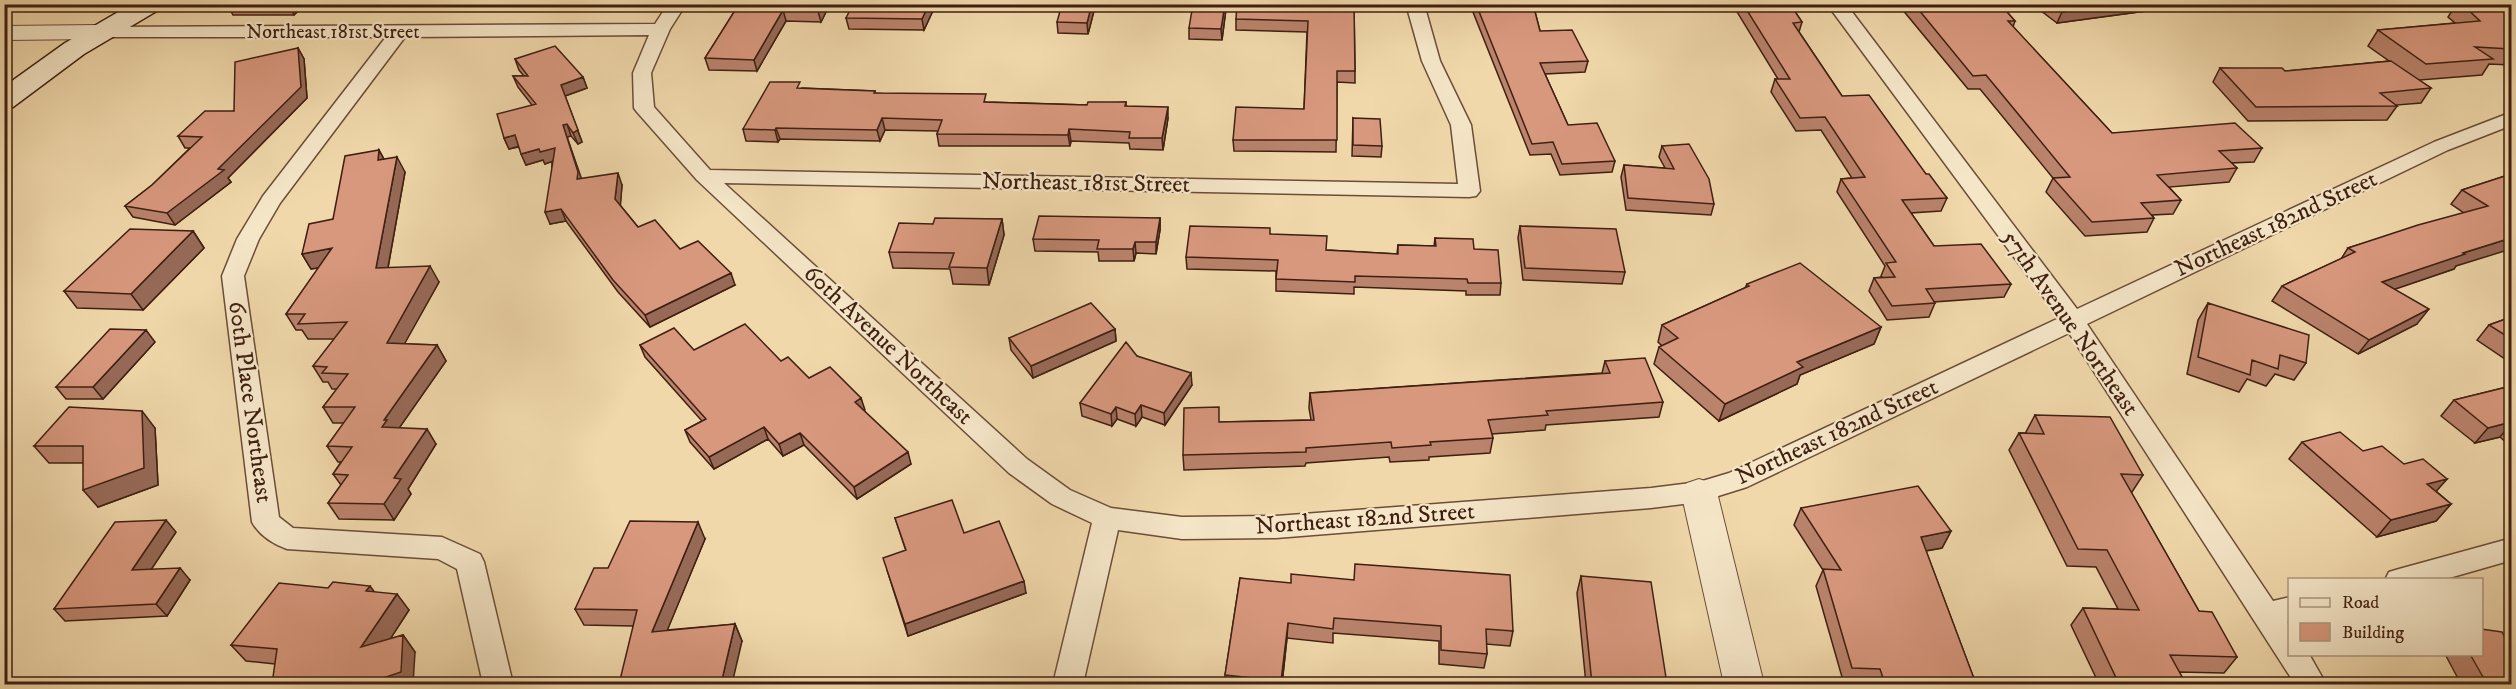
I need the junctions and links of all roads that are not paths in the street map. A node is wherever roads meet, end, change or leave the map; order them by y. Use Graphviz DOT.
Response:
graph roads {
  1 [pos="151,4"];
  2 [pos="677,4"];
  3 [pos="1415,4"];
  4 [pos="1836,4"];
  5 [pos="661,29"];
  6 [pos="97,32"];
  7 [pos="400,32"];
  8 [pos="4,33"];
  9 [pos="4,101"];
  10 [pos="2511,118"];
  11 [pos="704,176"];
  12 [pos="2072,319"];
  13 [pos="1699,492"];
  14 [pos="1107,518"];
  15 [pos="2511,549"];
  16 [pos="2403,578"];
  17 [pos="2278,612"];
  18 [pos="2288,644"];
  19 [pos="2293,656"];
  20 [pos="498,684"];
  21 [pos="1068,684"];
  22 [pos="1744,684"];
  23 [pos="2311,684"];
  1 -- 6 [label="main road"];
  2 -- 5 [label="street, 60th Avenue Northeast"];
  3 -- 11 [label="street, Northeast 181st Street"];
  4 -- 12 [label="street, 57th Avenue Northeast"];
  5 -- 7 [label="street, Northeast 181st Street"];
  5 -- 11 [label="street, 60th Avenue Northeast"];
  6 -- 7 [label="street, Northeast 181st Street"];
  6 -- 8 [label="street, Northeast 181st Street"];
  6 -- 9 [label="main road"];
  7 -- 20 [label="street, 60th Place Northeast"];
  10 -- 12 [label="street, Northeast 182nd Street"];
  11 -- 14 [label="street, 60th Avenue Northeast"];
  12 -- 13 [label="street, Northeast 182nd Street"];
  12 -- 17 [label="street, 57th Avenue Northeast"];
  13 -- 14 [label="street, Northeast 182nd Street"];
  13 -- 22 [label="street"];
  14 -- 21 [label="street"];
  15 -- 16 [label="street"];
  17 -- 18 [label="street, 57th Avenue Northeast"];
  19 -- 23 [label="street, 57th Avenue Northeast"];
}
